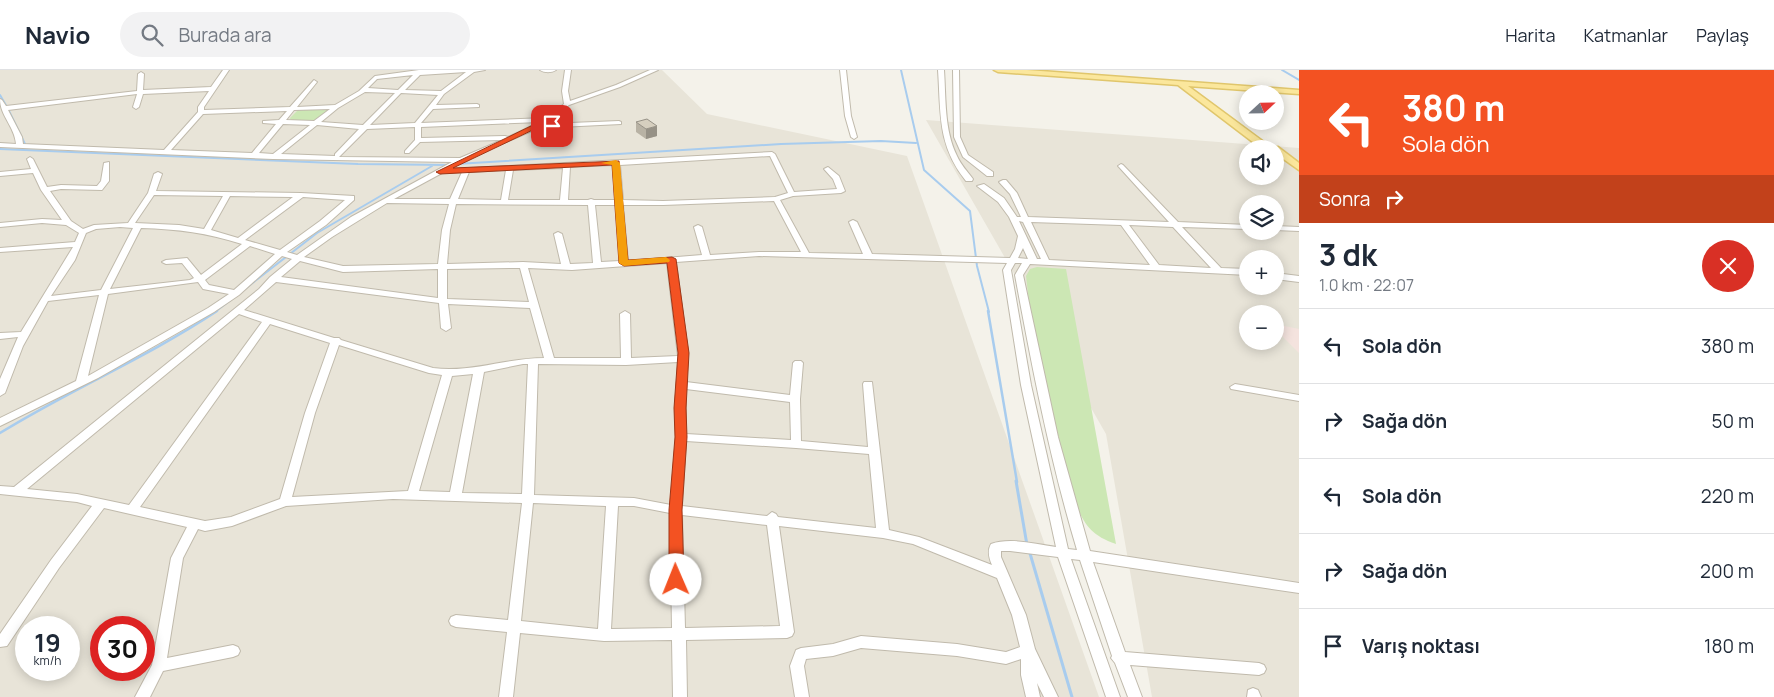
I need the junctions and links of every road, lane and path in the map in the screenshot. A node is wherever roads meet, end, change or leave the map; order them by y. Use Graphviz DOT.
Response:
graph roads {
  1 [pos="226,70"];
  2 [pos="482,70"];
  3 [pos="543,70"];
  4 [pos="553,70"];
  5 [pos="568,70"];
  6 [pos="655,70"];
  7 [pos="843,70"];
  8 [pos="941,70"];
  9 [pos="956,70"];
  10 [pos="998,70"];
  11 [pos="472,71"];
  12 [pos="420,72"];
  13 [pos="140,74"];
  14 [pos="314,82"];
  15 [pos="1178,82"];
  16 [pos="1189,83"];
  17 [pos="213,89"];
  18 [pos="363,90"];
  19 [pos="401,90"];
  20 [pos="140,92"];
  21 [pos="1299,92"];
  22 [pos="442,93"];
  23 [pos="0,101"];
  24 [pos="567,104"];
  25 [pos="477,106"];
  26 [pos="136,107"];
  27 [pos="336,107"];
  28 [pos="432,107"];
  29 [pos="6,108"];
  30 [pos="295,108"];
  31 [pos="201,112"];
  32 [pos="547,120"];
  33 [pos="284,121"];
  34 [pos="265,122"];
  35 [pos="619,122"];
  36 [pos="316,123"];
  37 [pos="417,125"];
  38 [pos="536,126"];
  39 [pos="363,127"];
  40 [pos="854,137"];
  41 [pos="514,138"];
  42 [pos="418,140"];
  43 [pos="1256,140"];
  44 [pos="1263,140"];
  45 [pos="0,145"];
  46 [pos="20,146"];
  47 [pos="166,152"];
  48 [pos="407,152"];
  49 [pos="337,155"];
  50 [pos="253,156"];
  51 [pos="1284,156"];
  52 [pos="273,157"];
  53 [pos="30,159"];
  54 [pos="1284,161"];
  55 [pos="108,163"];
  56 [pos="616,163"];
  57 [pos="451,165"];
  58 [pos="567,165"];
  59 [pos="1121,166"];
  60 [pos="1299,167"];
  61 [pos="510,168"];
  62 [pos="828,168"];
  63 [pos="467,170"];
  64 [pos="34,171"];
  65 [pos="1299,172"];
  66 [pos="0,174"];
  67 [pos="158,174"];
  68 [pos="990,174"];
  69 [pos="969,179"];
  70 [pos="1003,182"];
  71 [pos="981,186"];
  72 [pos="44,190"];
  73 [pos="152,193"];
  74 [pos="228,194"];
  75 [pos="792,194"];
  76 [pos="301,195"];
  77 [pos="776,199"];
  78 [pos="388,201"];
  79 [pos="504,201"];
  80 [pos="564,201"];
  81 [pos="591,201"];
  82 [pos="619,201"];
  83 [pos="453,202"];
  84 [pos="1014,219"];
  85 [pos="1028,220"];
  86 [pos="853,222"];
  87 [pos="68,223"];
  88 [pos="1124,224"];
  89 [pos="0,225"];
  90 [pos="134,225"];
  91 [pos="1175,226"];
  92 [pos="698,227"];
  93 [pos="1239,228"];
  94 [pos="1284,228"];
  95 [pos="1299,229"];
  96 [pos="83,232"];
  97 [pos="206,232"];
  98 [pos="558,234"];
  99 [pos="1022,235"];
  100 [pos="244,242"];
  101 [pos="79,244"];
  102 [pos="0,250"];
  103 [pos="806,254"];
  104 [pos="289,255"];
  105 [pos="868,255"];
  106 [pos="707,257"];
  107 [pos="672,259"];
  108 [pos="1011,261"];
  109 [pos="166,262"];
  110 [pos="1030,262"];
  111 [pos="1046,262"];
  112 [pos="624,263"];
  113 [pos="523,265"];
  114 [pos="597,265"];
  115 [pos="566,266"];
  116 [pos="443,267"];
  117 [pos="1156,267"];
  118 [pos="1217,269"];
  119 [pos="1239,271"];
  120 [pos="1284,277"];
  121 [pos="273,279"];
  122 [pos="1299,279"];
  123 [pos="199,280"];
  124 [pos="104,293"];
  125 [pos="236,293"];
  126 [pos="45,299"];
  127 [pos="442,300"];
  128 [pos="533,305"];
  129 [pos="237,311"];
  130 [pos="625,314"];
  131 [pos="268,320"];
  132 [pos="446,328"];
  133 [pos="25,334"];
  134 [pos="0,336"];
  135 [pos="336,340"];
  136 [pos="683,359"];
  137 [pos="533,361"];
  138 [pos="550,361"];
  139 [pos="626,362"];
  140 [pos="798,363"];
  141 [pos="479,370"];
  142 [pos="448,373"];
  143 [pos="81,382"];
  144 [pos="868,384"];
  145 [pos="681,385"];
  146 [pos="1235,387"];
  147 [pos="0,393"];
  148 [pos="1299,398"];
  149 [pos="795,399"];
  150 [pos="0,422"];
  151 [pos="681,437"];
  152 [pos="796,444"];
  153 [pos="874,451"];
  154 [pos="0,490"];
  155 [pos="18,490"];
  156 [pos="412,496"];
  157 [pos="456,498"];
  158 [pos="528,500"];
  159 [pos="285,502"];
  160 [pos="612,502"];
  161 [pos="101,503"];
  162 [pos="132,509"];
  163 [pos="676,510"];
  164 [pos="773,519"];
  165 [pos="194,524"];
  166 [pos="883,533"];
  167 [pos="1063,553"];
  168 [pos="1083,556"];
  169 [pos="1002,575"];
  170 [pos="1299,588"];
  171 [pos="456,621"];
  172 [pos="515,628"];
  173 [pos="677,632"];
  174 [pos="604,635"];
  175 [pos="2,642"];
  176 [pos="1028,650"];
  177 [pos="233,651"];
  178 [pos="1118,658"];
  179 [pos="159,666"];
  180 [pos="1260,669"];
  181 [pos="142,697"];
  182 [pos="506,697"];
  183 [pos="680,697"];
  184 [pos="802,697"];
  185 [pos="1034,697"];
  186 [pos="1051,697"];
  187 [pos="1113,697"];
  188 [pos="1135,697"];
  1 -- 17 [label="street"];
  2 -- 11 [label="street"];
  3 -- 4 [label="street"];
  5 -- 24 [label="street"];
  6 -- 24 [label="street"];
  7 -- 40 [label="street"];
  8 -- 69 [label="street"];
  9 -- 68 [label="street"];
  10 -- 15 [label="main road"];
  11 -- 12 [label="street"];
  11 -- 22 [label="street"];
  12 -- 18 [label="street"];
  12 -- 19 [label="street"];
  13 -- 20 [label="street"];
  14 -- 30 [label="street"];
  15 -- 16 [label="main road"];
  15 -- 43 [label="main road"];
  16 -- 21 [label="main road"];
  16 -- 44 [label="main road"];
  17 -- 20 [label="street"];
  17 -- 31 [label="street"];
  18 -- 19 [label="street"];
  18 -- 27 [label="street"];
  19 -- 22 [label="street"];
  19 -- 39 [label="street"];
  20 -- 26 [label="street"];
  20 -- 29 [label="street"];
  22 -- 28 [label="street"];
  23 -- 29 [label="street"];
  24 -- 32 [label="street"];
  25 -- 28 [label="street"];
  27 -- 30 [label="street"];
  27 -- 36 [label="street"];
  28 -- 37 [label="street"];
  29 -- 46 [label="street"];
  30 -- 31 [label="street"];
  30 -- 33 [label="street"];
  31 -- 47 [label="street"];
  32 -- 37 [label="street"];
  32 -- 38 [label="street"];
  33 -- 34 [label="street"];
  33 -- 36 [label="street"];
  33 -- 50 [label="street"];
  35 -- 38 [label="street"];
  36 -- 39 [label="street"];
  36 -- 52 [label="street"];
  37 -- 39 [label="street"];
  37 -- 42 [label="street"];
  38 -- 41 [label="street"];
  39 -- 49 [label="street"];
  41 -- 42 [label="street"];
  41 -- 57 [label="street"];
  42 -- 48 [label="street"];
  45 -- 46 [label="street"];
  46 -- 47 [label="street"];
  47 -- 50 [label="street"];
  50 -- 52 [label="street"];
  51 -- 60 [label="main road"];
  52 -- 57 [label="street"];
  53 -- 64 [label="street"];
  54 -- 65 [label="main road"];
  55 -- 72 [label="street"];
  56 -- 58 [label="street"];
  56 -- 75 [label="street"];
  56 -- 82 [label="street"];
  57 -- 63 [label="street"];
  57 -- 78 [label="street"];
  58 -- 61 [label="street"];
  58 -- 80 [label="street"];
  59 -- 91 [label="street"];
  61 -- 63 [label="street"];
  61 -- 79 [label="street"];
  62 -- 75 [label="street"];
  63 -- 83 [label="street"];
  64 -- 66 [label="street"];
  64 -- 72 [label="street"];
  67 -- 73 [label="street"];
  68 -- 69 [label="street"];
  68 -- 70 [label="street"];
  69 -- 71 [label="street"];
  70 -- 71 [label="street"];
  70 -- 85 [label="street"];
  71 -- 84 [label="street"];
  72 -- 87 [label="street"];
  73 -- 74 [label="street"];
  73 -- 90 [label="street"];
  74 -- 76 [label="street"];
  74 -- 97 [label="street"];
  75 -- 77 [label="street"];
  76 -- 100 [label="street"];
  76 -- 104 [label="street"];
  77 -- 82 [label="street"];
  77 -- 103 [label="street"];
  78 -- 83 [label="street"];
  78 -- 104 [label="street"];
  79 -- 80 [label="street"];
  79 -- 83 [label="street"];
  80 -- 81 [label="street"];
  81 -- 82 [label="street"];
  81 -- 114 [label="street"];
  82 -- 112 [label="street"];
  83 -- 116 [label="street"];
  84 -- 85 [label="street"];
  84 -- 99 [label="street"];
  85 -- 88 [label="street"];
  85 -- 111 [label="street"];
  86 -- 105 [label="street"];
  87 -- 89 [label="street"];
  87 -- 96 [label="street"];
  88 -- 91 [label="street"];
  88 -- 117 [label="street"];
  90 -- 96 [label="street"];
  90 -- 97 [label="street"];
  90 -- 124 [label="street"];
  91 -- 93 [label="street"];
  91 -- 118 [label="street"];
  92 -- 106 [label="street"];
  94 -- 95 [label="street"];
  96 -- 101 [label="street"];
  97 -- 100 [label="street"];
  98 -- 115 [label="street"];
  99 -- 108 [label="street"];
  99 -- 110 [label="street"];
  100 -- 104 [label="street"];
  100 -- 123 [label="street"];
  101 -- 102 [label="street"];
  101 -- 126 [label="street"];
  103 -- 105 [label="street"];
  103 -- 106 [label="street"];
  104 -- 116 [label="street"];
  104 -- 121 [label="street"];
  104 -- 125 [label="street"];
  105 -- 108 [label="street"];
  106 -- 107 [label="street"];
  107 -- 112 [label="street"];
  107 -- 136 [label="street"];
  108 -- 110 [label="street"];
  108 -- 167 [label="street"];
  109 -- 123 [label="street"];
  110 -- 111 [label="street"];
  110 -- 168 [label="street"];
  111 -- 117 [label="street"];
  112 -- 114 [label="street"];
  113 -- 115 [label="street"];
  113 -- 116 [label="street"];
  113 -- 128 [label="street"];
  114 -- 115 [label="street"];
  116 -- 127 [label="street"];
  117 -- 118 [label="street"];
  118 -- 119 [label="street"];
  120 -- 122 [label="street"];
  121 -- 127 [label="street"];
  121 -- 129 [label="street"];
  123 -- 124 [label="street"];
  123 -- 125 [label="street"];
  124 -- 126 [label="street"];
  124 -- 143 [label="street"];
  125 -- 143 [label="street"];
  126 -- 133 [label="street"];
  127 -- 128 [label="street"];
  127 -- 132 [label="street"];
  128 -- 138 [label="street"];
  129 -- 131 [label="street"];
  129 -- 155 [label="street"];
  130 -- 139 [label="street"];
  131 -- 135 [label="street"];
  131 -- 162 [label="street"];
  133 -- 134 [label="street"];
  133 -- 147 [label="street"];
  135 -- 142 [label="street"];
  135 -- 159 [label="street"];
  136 -- 139 [label="street"];
  136 -- 145 [label="street"];
  137 -- 138 [label="street"];
  137 -- 141 [label="street"];
  137 -- 158 [label="street"];
  138 -- 139 [label="street"];
  140 -- 149 [label="street"];
  141 -- 142 [label="street"];
  141 -- 157 [label="street"];
  142 -- 156 [label="street"];
  143 -- 150 [label="street"];
  144 -- 153 [label="street"];
  145 -- 149 [label="street"];
  145 -- 151 [label="street"];
  146 -- 148 [label="street"];
  149 -- 152 [label="street"];
  151 -- 152 [label="street"];
  151 -- 163 [label="street"];
  152 -- 153 [label="street"];
  153 -- 166 [label="street"];
  154 -- 155 [label="street"];
  155 -- 161 [label="street"];
  156 -- 157 [label="street"];
  156 -- 159 [label="street"];
  157 -- 158 [label="street"];
  158 -- 160 [label="street"];
  158 -- 172 [label="street"];
  159 -- 165 [label="street"];
  160 -- 163 [label="street"];
  160 -- 174 [label="street"];
  161 -- 162 [label="street"];
  161 -- 175 [label="street"];
  162 -- 165 [label="street"];
  163 -- 164 [label="street"];
  163 -- 173 [label="street"];
  164 -- 166 [label="street"];
  164 -- 173 [label="street"];
  165 -- 179 [label="street"];
  166 -- 169 [label="street"];
  167 -- 168 [label="street"];
  167 -- 169 [label="street"];
  167 -- 187 [label="street"];
  168 -- 170 [label="street"];
  168 -- 178 [label="street"];
  169 -- 176 [label="street"];
  171 -- 172 [label="street"];
  172 -- 174 [label="street"];
  172 -- 182 [label="street"];
  173 -- 174 [label="street"];
  173 -- 183 [label="street"];
  176 -- 184 [label="street"];
  176 -- 185 [label="street"];
  176 -- 186 [label="street"];
  177 -- 179 [label="street"];
  178 -- 180 [label="street"];
  178 -- 188 [label="street"];
  179 -- 181 [label="street"];
}
